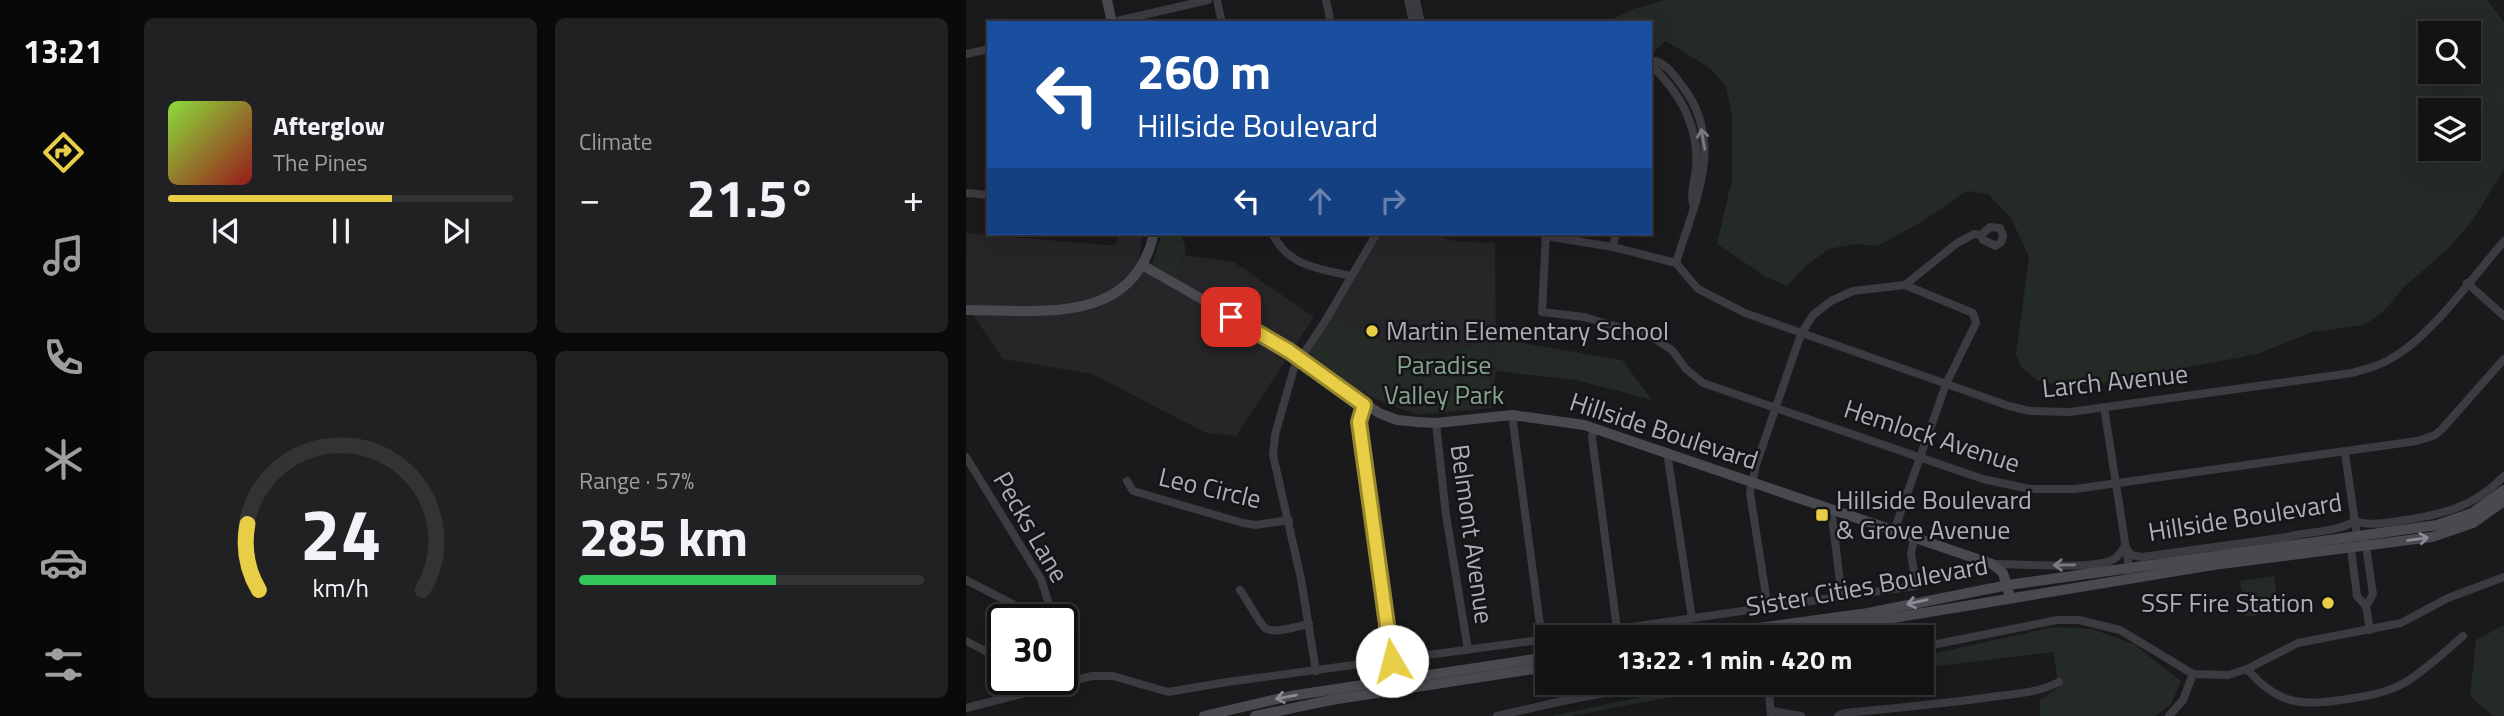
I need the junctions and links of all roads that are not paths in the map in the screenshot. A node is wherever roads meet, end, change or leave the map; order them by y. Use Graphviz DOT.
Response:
graph roads {
  1 [pos="1107,0"];
  2 [pos="1208,0"];
  3 [pos="1217,0"];
  4 [pos="1326,0"];
  5 [pos="1408,0"];
  6 [pos="1416,0"];
  7 [pos="1111,21"];
  8 [pos="1115,21"];
  9 [pos="1222,21"];
  10 [pos="1331,21"];
  11 [pos="1413,21"];
  12 [pos="1421,21"];
  13 [pos="987,49"];
  14 [pos="966,54"];
  15 [pos="1682,93"];
  16 [pos="966,193"];
  17 [pos="987,195"];
  18 [pos="1153,235"];
  19 [pos="1273,235"];
  20 [pos="1376,235"];
  21 [pos="1546,235"];
  22 [pos="1551,235"];
  23 [pos="1616,235"];
  24 [pos="1981,235"];
  25 [pos="2504,242"];
  26 [pos="1613,247"];
  27 [pos="1676,263"];
  28 [pos="1144,266"];
  29 [pos="1351,276"];
  30 [pos="2467,284"];
  31 [pos="1905,285"];
  32 [pos="966,310"];
  33 [pos="2504,316"];
  34 [pos="1801,334"];
  35 [pos="1299,358"];
  36 [pos="2504,359"];
  37 [pos="1946,384"];
  38 [pos="1364,405"];
  39 [pos="2104,407"];
  40 [pos="1776,408"];
  41 [pos="1512,415"];
  42 [pos="1436,424"];
  43 [pos="1594,428"];
  44 [pos="1667,453"];
  45 [pos="2345,453"];
  46 [pos="966,457"];
  47 [pos="1920,457"];
  48 [pos="2504,476"];
  49 [pos="1127,481"];
  50 [pos="1752,482"];
  51 [pos="2116,484"];
  52 [pos="2504,489"];
  53 [pos="2504,501"];
  54 [pos="1831,509"];
  55 [pos="1289,520"];
  56 [pos="2355,521"];
  57 [pos="1894,531"];
  58 [pos="2357,536"];
  59 [pos="1914,539"];
  60 [pos="2125,546"];
  61 [pos="2366,546"];
  62 [pos="2351,548"];
  63 [pos="1992,564"];
  64 [pos="2129,573"];
  65 [pos="2504,577"];
  66 [pos="966,580"];
  67 [pos="2008,585"];
  68 [pos="1240,590"];
  69 [pos="1842,597"];
  70 [pos="2010,597"];
  71 [pos="1013,604"];
  72 [pos="1049,604"];
  73 [pos="2366,607"];
  74 [pos="1768,608"];
  75 [pos="1692,618"];
  76 [pos="1309,624"];
  77 [pos="1543,625"];
  78 [pos="1616,625"];
  79 [pos="1644,625"];
  80 [pos="1776,625"];
  81 [pos="1847,625"];
  82 [pos="2370,630"];
  83 [pos="2463,636"];
  84 [pos="966,640"];
  85 [pos="1535,640"];
  86 [pos="1934,646"];
  87 [pos="1468,650"];
  88 [pos="987,651"];
  89 [pos="1535,659"];
  90 [pos="1392,661"];
  91 [pos="1535,669"];
  92 [pos="2247,669"];
  93 [pos="1317,671"];
  94 [pos="2193,674"];
  95 [pos="1078,679"];
  96 [pos="2059,682"];
  97 [pos="1007,695"];
  98 [pos="1591,695"];
  99 [pos="1769,695"];
  100 [pos="966,708"];
  101 [pos="1771,714"];
  102 [pos="1204,716"];
  103 [pos="1255,716"];
  104 [pos="1497,716"];
  105 [pos="1801,716"];
  106 [pos="1838,716"];
  107 [pos="2169,716"];
  1 -- 7 [label="main road"];
  2 -- 8 [label="street"];
  3 -- 9 [label="street"];
  4 -- 10 [label="street"];
  5 -- 11 [label="street"];
  6 -- 12 [label="street"];
  13 -- 14 [label="street"];
  15 -- 27 [label="street"];
  16 -- 17 [label="street"];
  18 -- 28 [label="main road"];
  19 -- 29 [label="street"];
  20 -- 29 [label="street"];
  21 -- 40 [label="street, Hemlock Avenue"];
  22 -- 26 [label="street"];
  23 -- 26 [label="street"];
  24 -- 31 [label="street"];
  25 -- 30 [label="street, Larch Avenue"];
  26 -- 27 [label="street"];
  27 -- 34 [label="street, Larch Avenue"];
  28 -- 32 [label="main road"];
  28 -- 35 [label="main road, Hillside Boulevard"];
  29 -- 35 [label="street"];
  30 -- 33 [label="street"];
  30 -- 39 [label="street, Larch Avenue"];
  31 -- 34 [label="street"];
  31 -- 37 [label="street"];
  34 -- 37 [label="street, Larch Avenue"];
  34 -- 40 [label="street"];
  35 -- 38 [label="main road, Hillside Boulevard"];
  35 -- 55 [label="street"];
  36 -- 45 [label="street, Hemlock Avenue"];
  37 -- 39 [label="street, Larch Avenue"];
  37 -- 47 [label="street"];
  38 -- 42 [label="main road, Hillside Boulevard"];
  38 -- 90 [label="street"];
  39 -- 51 [label="street"];
  40 -- 47 [label="street, Hemlock Avenue"];
  40 -- 50 [label="street"];
  41 -- 42 [label="main road, Hillside Boulevard"];
  41 -- 43 [label="main road, Hillside Boulevard"];
  41 -- 77 [label="street"];
  42 -- 87 [label="street, Belmont Avenue"];
  43 -- 44 [label="main road, Hillside Boulevard"];
  43 -- 78 [label="street"];
  44 -- 50 [label="main road, Hillside Boulevard"];
  44 -- 75 [label="street"];
  45 -- 51 [label="street, Hemlock Avenue"];
  45 -- 56 [label="street"];
  46 -- 72 [label="street, Pecks Lane"];
  47 -- 51 [label="street, Hemlock Avenue"];
  47 -- 57 [label="street"];
  48 -- 56 [label="street, Hillside Boulevard"];
  49 -- 55 [label="street, Leo Circle"];
  50 -- 54 [label="main road, Hillside Boulevard"];
  50 -- 74 [label="street"];
  51 -- 60 [label="street"];
  52 -- 58 [label="main road, Hillside Boulevard"];
  61 -- 53 [label="main road, Hillside Boulevard, one-way"];
  54 -- 57 [label="main road, Hillside Boulevard"];
  54 -- 69 [label="street"];
  55 -- 76 [label="street"];
  56 -- 58 [label="street"];
  56 -- 60 [label="street, Hillside Boulevard"];
  57 -- 59 [label="main road, Hillside Boulevard"];
  58 -- 61 [label="street"];
  58 -- 62 [label="street"];
  58 -- 64 [label="main road, Hillside Boulevard"];
  59 -- 63 [label="main road, Hillside Boulevard"];
  59 -- 69 [label="street"];
  60 -- 63 [label="street, Hillside Boulevard, one-way"];
  60 -- 64 [label="street"];
  61 -- 62 [label="main road, Hillside Boulevard"];
  61 -- 73 [label="street"];
  62 -- 64 [label="main road, Hillside Boulevard"];
  62 -- 73 [label="street"];
  63 -- 67 [label="main road"];
  64 -- 67 [label="main road, Hillside Boulevard"];
  64 -- 70 [label="main road, Hillside Boulevard"];
  65 -- 82 [label="street"];
  66 -- 71 [label="street"];
  67 -- 70 [label="main road"];
  67 -- 80 [label="main road, Sister Cities Boulevard, one-way"];
  68 -- 76 [label="street"];
  69 -- 74 [label="street"];
  70 -- 81 [label="main road, Sister Cities Boulevard"];
  73 -- 82 [label="street"];
  74 -- 75 [label="street"];
  75 -- 79 [label="street"];
  76 -- 93 [label="street"];
  82 -- 92 [label="street"];
  83 -- 92 [label="street"];
  84 -- 88 [label="street"];
  85 -- 87 [label="street"];
  86 -- 94 [label="street"];
  87 -- 90 [label="street"];
  89 -- 102 [label="main road, one-way"];
  90 -- 93 [label="street"];
  91 -- 103 [label="main road"];
  92 -- 94 [label="street"];
  93 -- 95 [label="street"];
  94 -- 107 [label="street"];
  96 -- 106 [label="street"];
  97 -- 100 [label="street"];
  98 -- 104 [label="street"];
  99 -- 101 [label="street"];
  101 -- 105 [label="street"];
}
